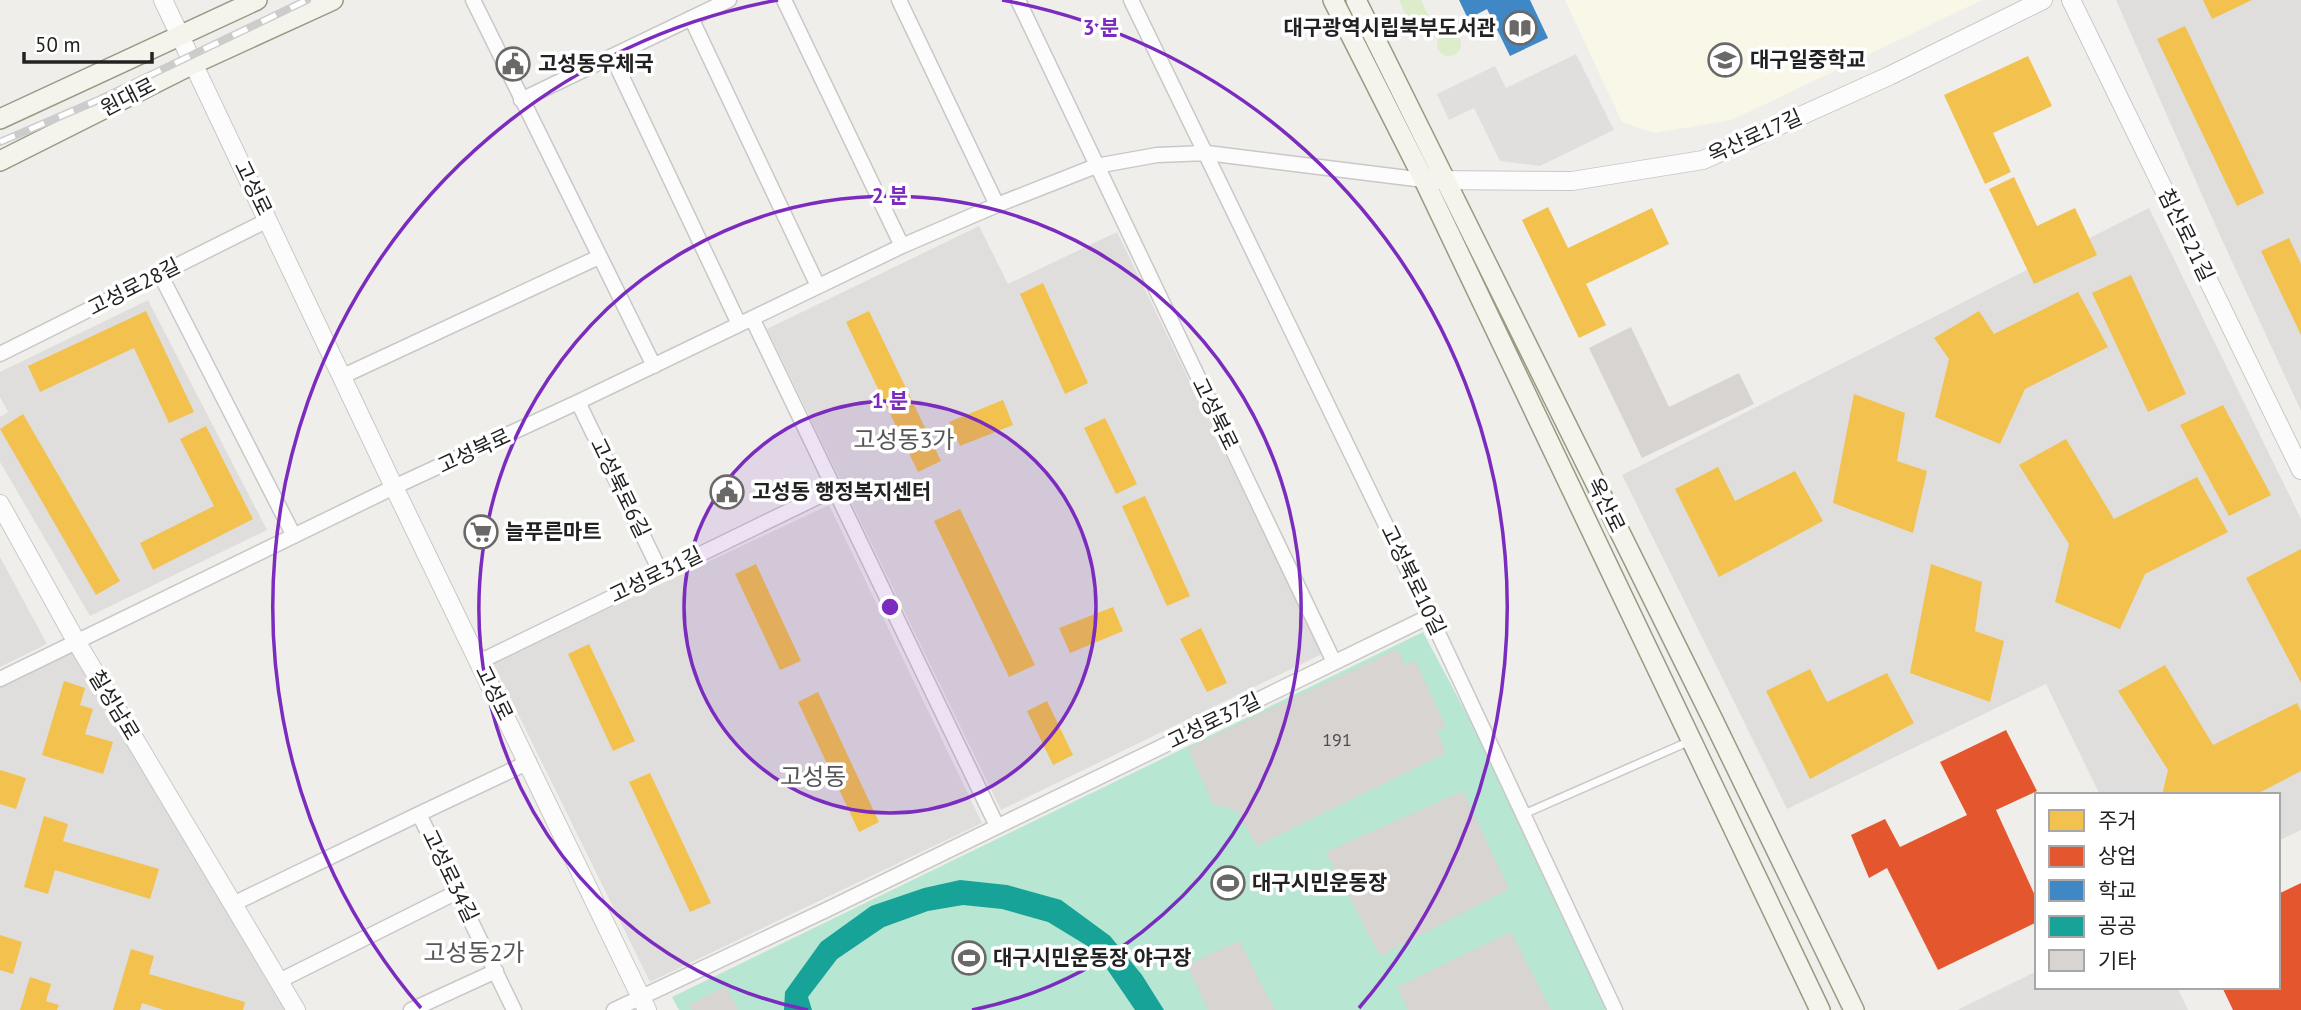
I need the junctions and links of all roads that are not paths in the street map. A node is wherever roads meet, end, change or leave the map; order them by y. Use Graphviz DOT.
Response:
graph roads {
  1 [pos="163,0"];
  2 [pos="257,0"];
  3 [pos="333,0"];
  4 [pos="472,0"];
  5 [pos="729,0"];
  6 [pos="784,0"];
  7 [pos="899,0"];
  8 [pos="1018,0"];
  9 [pos="1131,0"];
  10 [pos="1333,0"];
  11 [pos="1356,0"];
  12 [pos="2043,0"];
  13 [pos="2071,0"];
  14 [pos="691,18"];
  15 [pos="180,37"];
  16 [pos="612,56"];
  17 [pos="193,64"];
  18 [pos="521,100"];
  19 [pos="0,120"];
  20 [pos="1207,153"];
  21 [pos="0,161"];
  22 [pos="1097,166"];
  23 [pos="1424,180"];
  24 [pos="1444,180"];
  25 [pos="997,205"];
  26 [pos="268,220"];
  27 [pos="902,246"];
  28 [pos="599,257"];
  29 [pos="160,274"];
  30 [pos="818,286"];
  31 [pos="745,321"];
  32 [pos="0,354"];
  33 [pos="654,366"];
  34 [pos="341,377"];
  35 [pos="578,402"];
  36 [pos="2301,470"];
  37 [pos="394,488"];
  38 [pos="834,489"];
  39 [pos="0,504"];
  40 [pos="294,536"];
  41 [pos="661,573"];
  42 [pos="1430,616"];
  43 [pos="76,641"];
  44 [pos="479,662"];
  45 [pos="1334,662"];
  46 [pos="0,679"];
  47 [pos="1692,740"];
  48 [pos="529,762"];
  49 [pos="419,814"];
  50 [pos="1524,814"];
  51 [pos="997,827"];
  52 [pos="457,892"];
  53 [pos="233,904"];
  54 [pos="496,971"];
  55 [pos="279,981"];
  56 [pos="644,1004"];
  57 [pos="296,1010"];
  58 [pos="411,1010"];
  59 [pos="514,1010"];
  60 [pos="614,1010"];
  61 [pos="1615,1010"];
  62 [pos="1820,1010"];
  63 [pos="1854,1010"];
  1 -- 15 [label="street, 고성로"];
  2 -- 15 [label="main road, 원대로"];
  3 -- 17 [label="main road, 원대로"];
  4 -- 18 [label="street"];
  5 -- 14 [label="street"];
  6 -- 27 [label="street"];
  7 -- 25 [label="street"];
  8 -- 22 [label="street, 고성북로"];
  9 -- 20 [label="street"];
  10 -- 23 [label="main road, 옥산로"];
  11 -- 24 [label="main road, 옥산로"];
  12 -- 24 [label="street, 옥산로17길"];
  13 -- 36 [label="street, 침산로21길"];
  14 -- 16 [label="street"];
  14 -- 30 [label="street"];
  15 -- 17 [label="street, 고성로"];
  15 -- 19 [label="main road, 원대로"];
  16 -- 18 [label="street"];
  16 -- 31 [label="street"];
  17 -- 21 [label="main road, 원대로"];
  17 -- 26 [label="street, 고성로"];
  18 -- 28 [label="street"];
  20 -- 22 [label="street, 고성북로"];
  20 -- 23 [label="street, 고성북로"];
  20 -- 42 [label="street, 고성북로10길"];
  22 -- 25 [label="street, 고성북로"];
  22 -- 45 [label="street, 고성북로"];
  23 -- 24 [label="street, 옥산로17길"];
  23 -- 47 [label="main road, 옥산로"];
  24 -- 63 [label="main road, 옥산로"];
  25 -- 27 [label="street, 고성북로"];
  26 -- 29 [label="street, 고성로28길"];
  26 -- 34 [label="street, 고성로"];
  27 -- 30 [label="street, 고성북로"];
  28 -- 33 [label="street"];
  28 -- 34 [label="street"];
  29 -- 32 [label="street, 고성로28길"];
  29 -- 40 [label="street"];
  30 -- 31 [label="street, 고성북로"];
  31 -- 33 [label="street, 고성북로"];
  31 -- 38 [label="street"];
  33 -- 35 [label="street, 고성북로"];
  34 -- 37 [label="street, 고성로"];
  35 -- 37 [label="street, 고성북로"];
  35 -- 41 [label="street, 고성북로6길"];
  37 -- 40 [label="street, 고성북로"];
  37 -- 44 [label="street, 고성로"];
  38 -- 41 [label="street, 고성로31길"];
  38 -- 51 [label="street"];
  39 -- 43 [label="street, 칠성남로"];
  40 -- 43 [label="street, 고성북로"];
  41 -- 44 [label="street, 고성로31길"];
  42 -- 45 [label="street, 고성로37길"];
  42 -- 50 [label="street, 고성북로10길"];
  43 -- 46 [label="street, 고성북로"];
  43 -- 53 [label="street, 칠성남로"];
  44 -- 48 [label="street, 고성로"];
  45 -- 51 [label="street, 고성로37길"];
  47 -- 50 [label="lane"];
  47 -- 62 [label="main road, 옥산로"];
  48 -- 49 [label="street, 고성로34길"];
  48 -- 56 [label="street, 고성로"];
  49 -- 52 [label="street, 고성로34길"];
  49 -- 53 [label="street"];
  50 -- 61 [label="street, 고성북로10길"];
  51 -- 56 [label="street, 고성로37길"];
  52 -- 54 [label="street, 고성로34길"];
  52 -- 55 [label="street"];
  53 -- 55 [label="street, 칠성남로"];
  54 -- 58 [label="street"];
  54 -- 59 [label="street, 고성로34길"];
  55 -- 57 [label="street, 칠성남로"];
  56 -- 60 [label="street, 고성로37길"];
}
